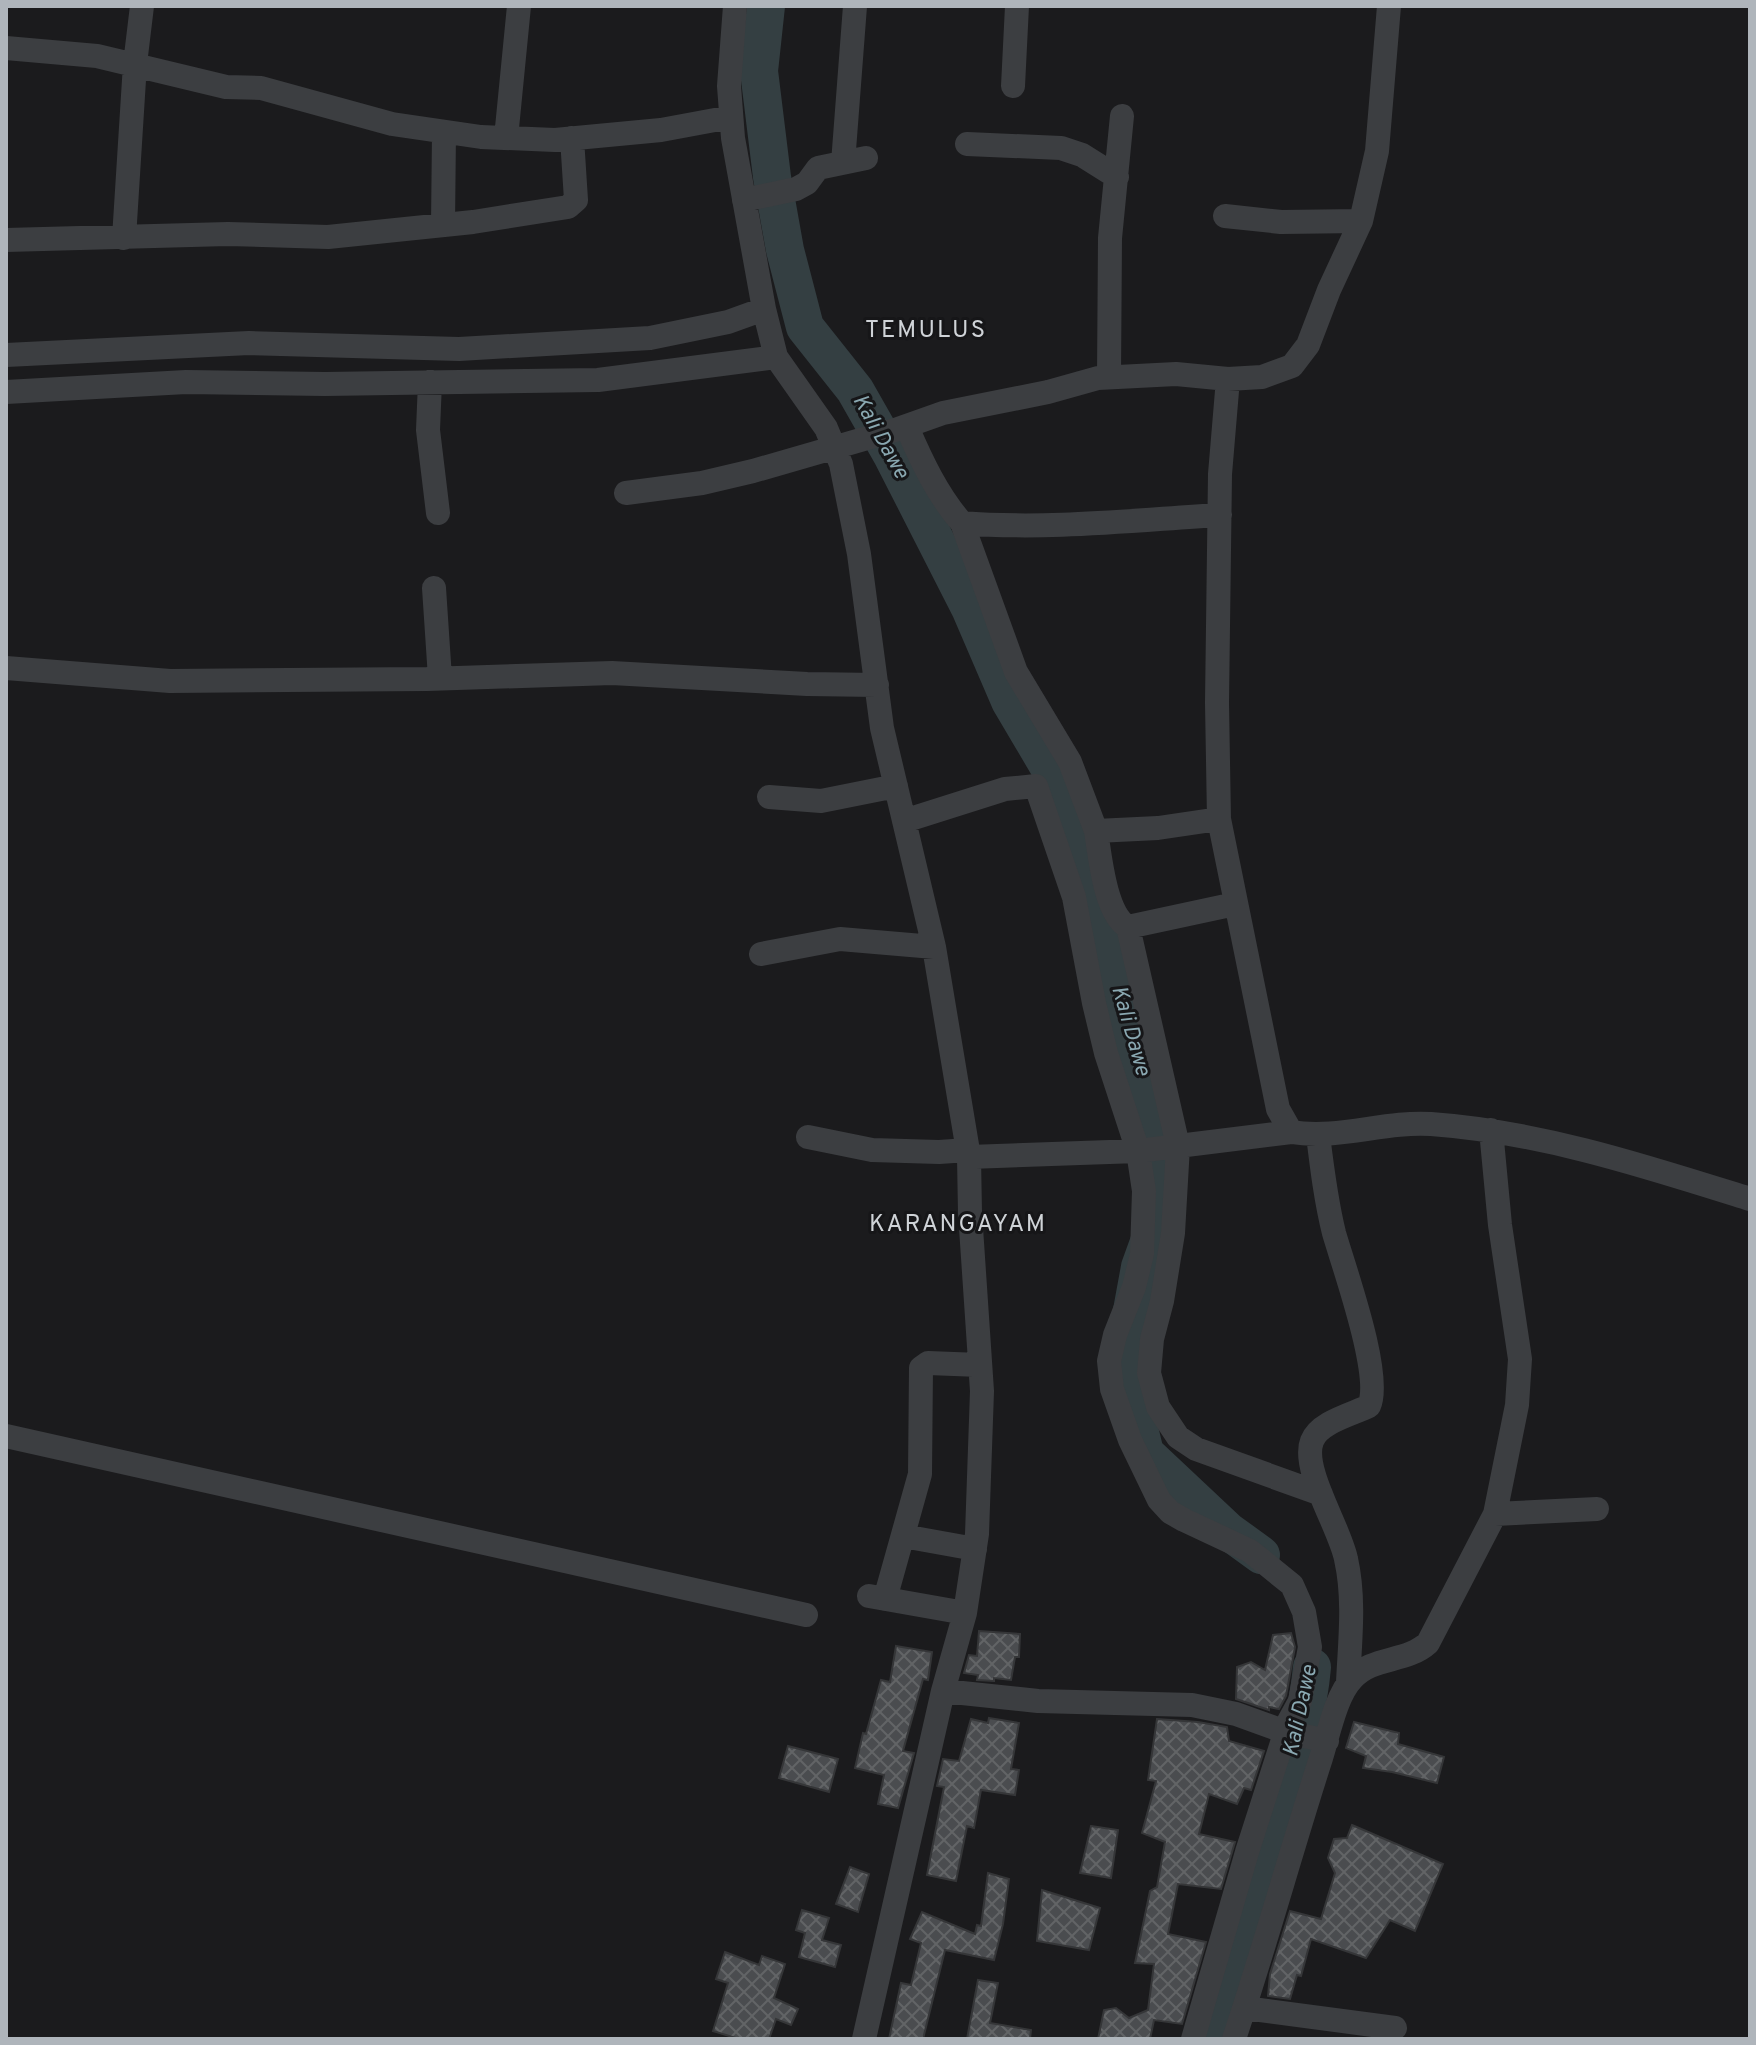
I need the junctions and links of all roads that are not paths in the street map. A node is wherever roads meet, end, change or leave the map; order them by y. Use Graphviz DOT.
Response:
graph roads {
  1 [pos="142,6"];
  2 [pos="519,6"];
  3 [pos="735,6"];
  4 [pos="855,6"];
  5 [pos="1017,6"];
  6 [pos="1389,6"];
  7 [pos="6,48"];
  8 [pos="135,64"];
  9 [pos="1013,86"];
  10 [pos="1122,116"];
  11 [pos="731,117"];
  12 [pos="444,132"];
  13 [pos="506,138"];
  14 [pos="572,138"];
  15 [pos="967,144"];
  16 [pos="1117,177"];
  17 [pos="765,196"];
  18 [pos="1225,216"];
  19 [pos="1361,221"];
  20 [pos="443,225"];
  21 [pos="124,238"];
  22 [pos="6,240"];
  23 [pos="764,309"];
  24 [pos="6,355"];
  25 [pos="776,357"];
  26 [pos="1109,376"];
  27 [pos="1228,379"];
  28 [pos="430,382"];
  29 [pos="6,392"];
  30 [pos="901,428"];
  31 [pos="846,445"];
  32 [pos="626,493"];
  33 [pos="438,513"];
  34 [pos="1220,515"];
  35 [pos="962,523"];
  36 [pos="434,588"];
  37 [pos="6,668"];
  38 [pos="440,678"];
  39 [pos="877,685"];
  40 [pos="896,786"];
  41 [pos="769,797"];
  42 [pos="1219,819"];
  43 [pos="904,821"];
  44 [pos="1096,831"];
  45 [pos="1235,904"];
  46 [pos="1128,927"];
  47 [pos="934,947"];
  48 [pos="761,954"];
  49 [pos="1491,1130"];
  50 [pos="1291,1132"];
  51 [pos="1318,1135"];
  52 [pos="808,1137"];
  53 [pos="1160,1148"];
  54 [pos="969,1154"];
  55 [pos="1750,1199"];
  56 [pos="980,1365"];
  57 [pos="6,1436"];
  58 [pos="1321,1494"];
  59 [pos="1597,1509"];
  60 [pos="1495,1514"];
  61 [pos="903,1536"];
  62 [pos="975,1549"];
  63 [pos="965,1613"];
  64 [pos="806,1615"];
  65 [pos="1348,1682"];
  66 [pos="943,1691"];
  67 [pos="1305,1736"];
  68 [pos="1245,2008"];
  69 [pos="1395,2028"];
  70 [pos="864,2039"];
  71 [pos="1193,2039"];
  72 [pos="1234,2039"];
  1 -- 8 [label="street"];
  2 -- 13 [label="street"];
  3 -- 11 [label="street"];
  4 -- 17 [label="street"];
  5 -- 9 [label="street"];
  6 -- 19 [label="street"];
  7 -- 8 [label="street"];
  8 -- 12 [label="street"];
  8 -- 21 [label="street"];
  10 -- 16 [label="street"];
  11 -- 14 [label="street"];
  11 -- 17 [label="street"];
  12 -- 13 [label="street"];
  12 -- 20 [label="street"];
  13 -- 14 [label="street"];
  14 -- 20 [label="street"];
  15 -- 16 [label="street"];
  16 -- 26 [label="street"];
  17 -- 23 [label="street"];
  18 -- 19 [label="street"];
  19 -- 27 [label="street"];
  20 -- 21 [label="street"];
  21 -- 22 [label="street"];
  23 -- 24 [label="street"];
  23 -- 25 [label="street"];
  25 -- 28 [label="street"];
  25 -- 31 [label="street"];
  26 -- 27 [label="street"];
  26 -- 30 [label="street"];
  27 -- 34 [label="street"];
  28 -- 29 [label="street"];
  28 -- 33 [label="street"];
  30 -- 31 [label="street"];
  30 -- 35 [label="street"];
  31 -- 32 [label="street"];
  31 -- 39 [label="street"];
  34 -- 35 [label="street"];
  34 -- 42 [label="street"];
  35 -- 44 [label="street"];
  36 -- 38 [label="street"];
  37 -- 38 [label="street"];
  38 -- 39 [label="street"];
  39 -- 40 [label="street"];
  40 -- 41 [label="street"];
  40 -- 43 [label="street"];
  42 -- 44 [label="street"];
  42 -- 45 [label="street"];
  43 -- 47 [label="street"];
  43 -- 53 [label="street"];
  44 -- 46 [label="street"];
  45 -- 46 [label="street"];
  45 -- 50 [label="street"];
  46 -- 53 [label="street"];
  47 -- 48 [label="street"];
  47 -- 54 [label="street"];
  49 -- 51 [label="street"];
  49 -- 55 [label="street"];
  49 -- 60 [label="street"];
  50 -- 51 [label="street"];
  50 -- 53 [label="street"];
  51 -- 58 [label="street"];
  52 -- 54 [label="street"];
  53 -- 54 [label="street"];
  53 -- 58 [label="street"];
  53 -- 67 [label="street"];
  54 -- 56 [label="street"];
  56 -- 61 [label="street"];
  56 -- 62 [label="street"];
  57 -- 64 [label="street"];
  58 -- 65 [label="street"];
  59 -- 60 [label="street"];
  60 -- 65 [label="street"];
  61 -- 62 [label="street"];
  61 -- 63 [label="street"];
  62 -- 63 [label="street"];
  63 -- 66 [label="street"];
  65 -- 67 [label="street"];
  66 -- 67 [label="street"];
  66 -- 70 [label="street"];
  67 -- 68 [label="street"];
  67 -- 71 [label="street"];
  68 -- 69 [label="street"];
  68 -- 72 [label="street"];
}
